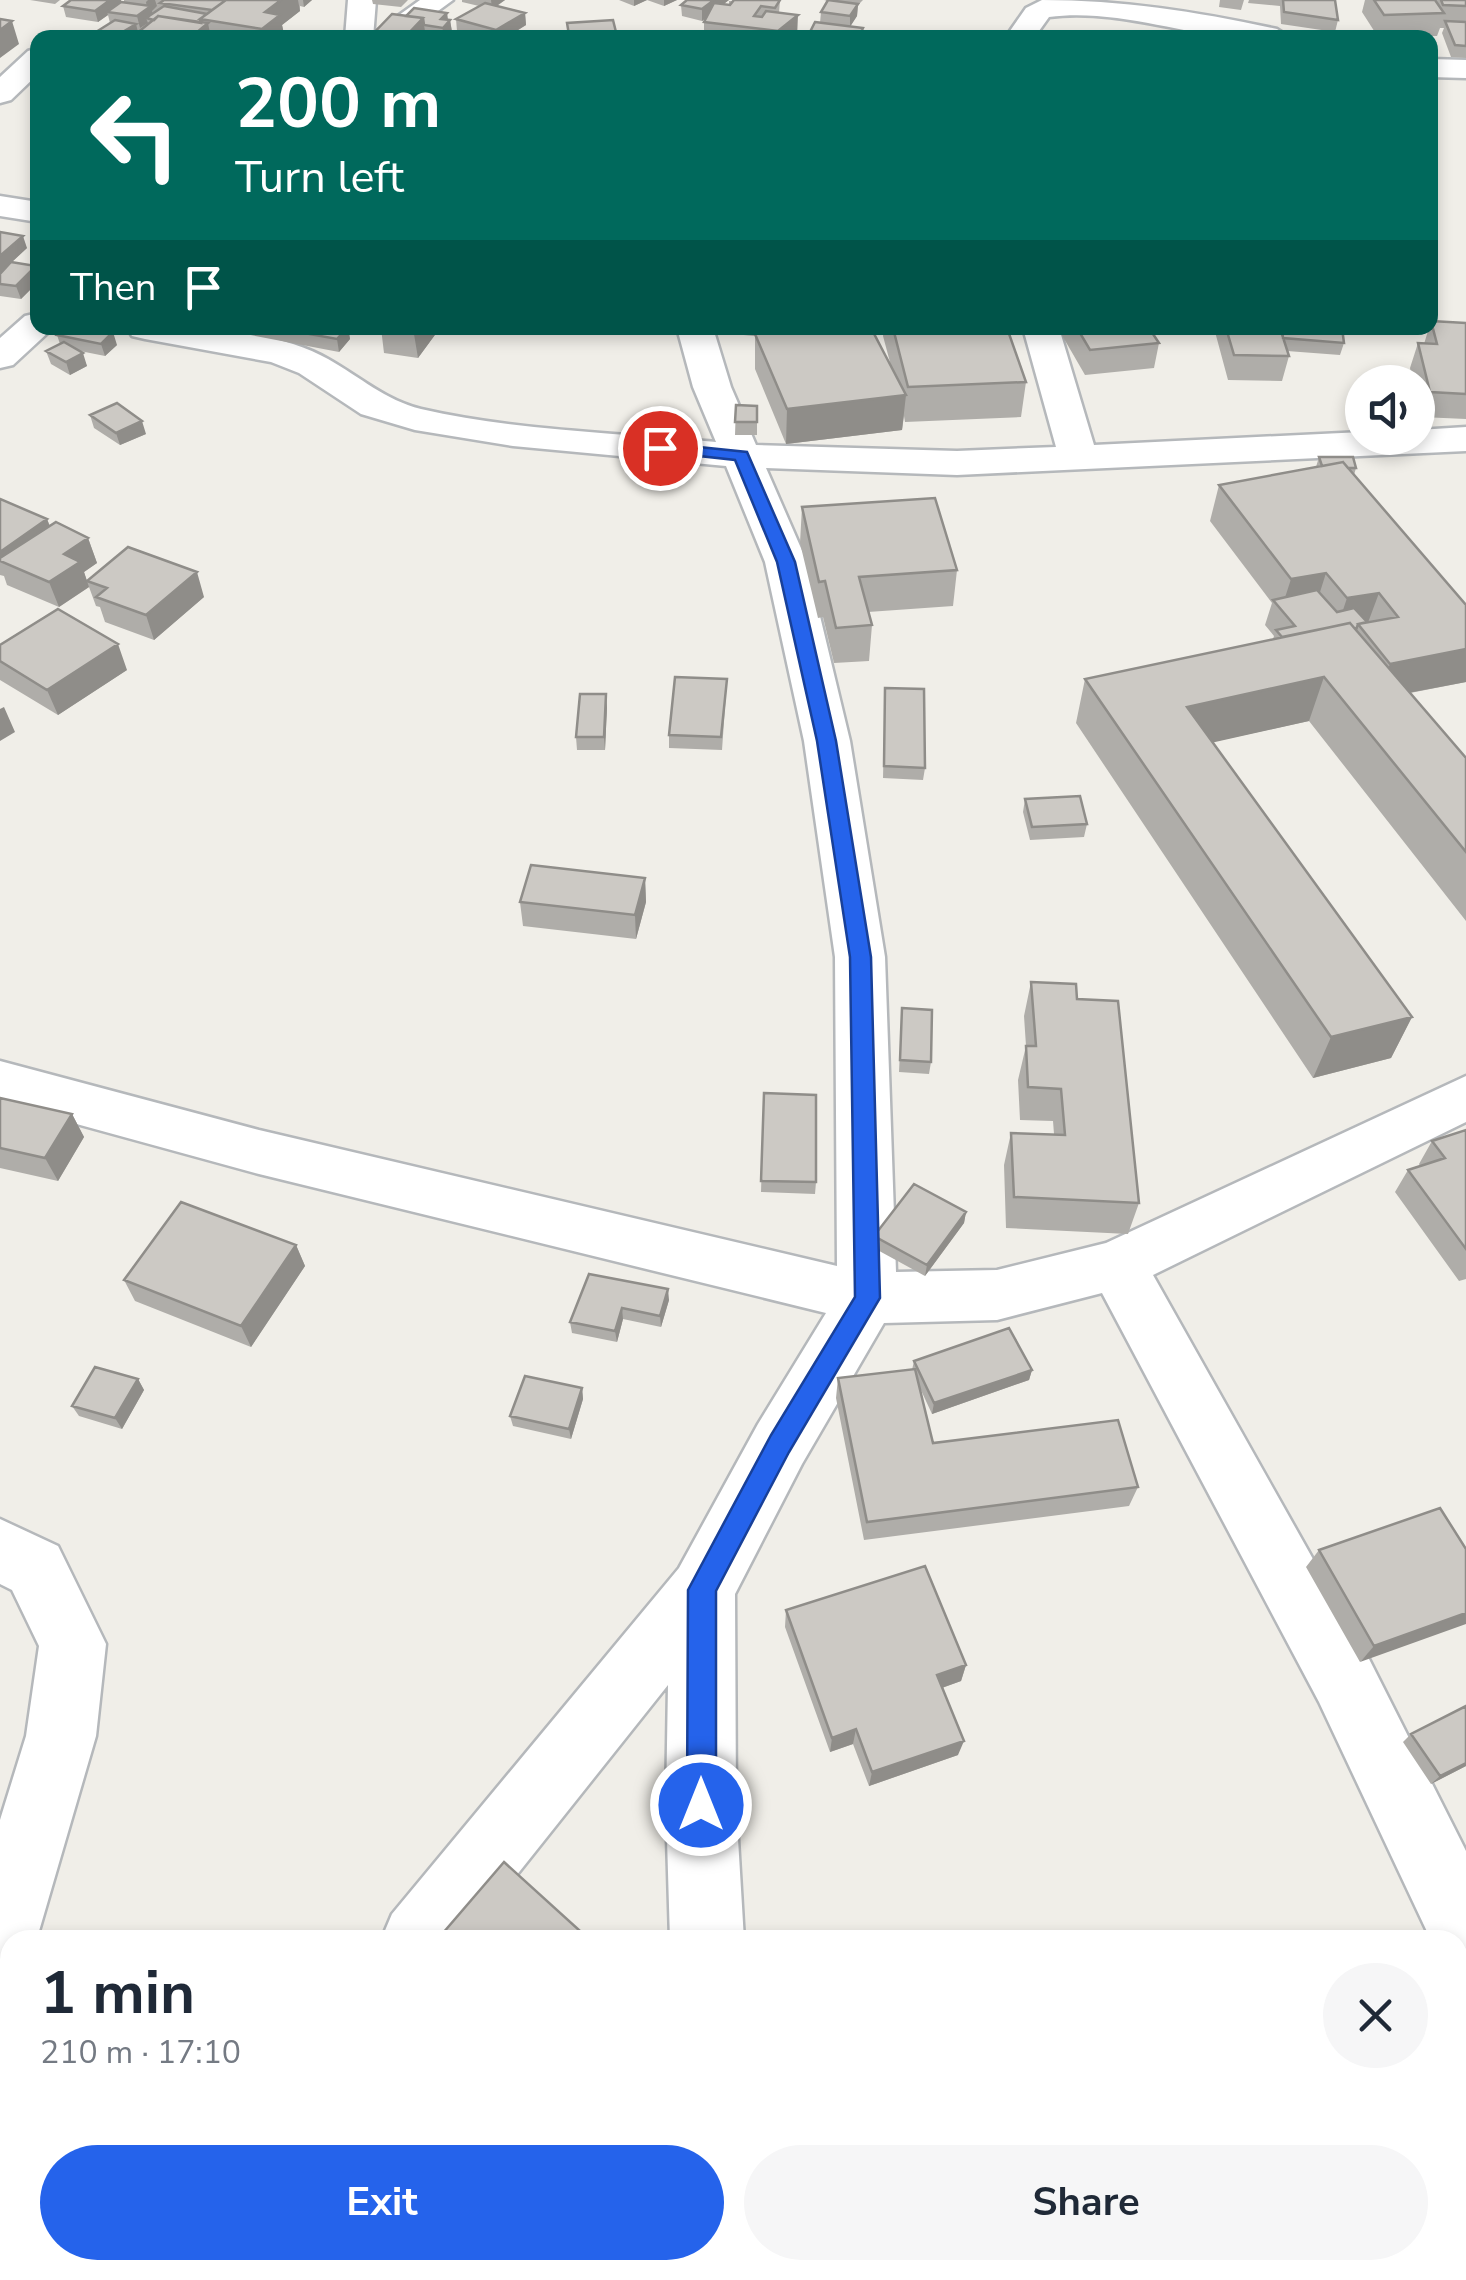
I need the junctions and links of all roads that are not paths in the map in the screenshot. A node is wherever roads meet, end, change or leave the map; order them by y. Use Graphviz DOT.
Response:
graph roads {
  1 [pos="362,0"];
  2 [pos="439,0"];
  3 [pos="1122,1"];
  4 [pos="359,30"];
  5 [pos="394,30"];
  6 [pos="1024,30"];
  7 [pos="1243,30"];
  8 [pos="30,65"];
  9 [pos="1438,68"];
  10 [pos="1466,69"];
  11 [pos="0,94"];
  12 [pos="0,206"];
  13 [pos="30,211"];
  14 [pos="30,331"];
  15 [pos="183,335"];
  16 [pos="697,335"];
  17 [pos="1043,335"];
  18 [pos="0,358"];
  19 [pos="1466,440"];
  20 [pos="741,456"];
  21 [pos="1078,458"];
  22 [pos="0,1082"];
  23 [pos="1466,1096"];
  24 [pos="1118,1265"];
  25 [pos="868,1298"];
  26 [pos="0,1550"];
  27 [pos="702,1590"];
  28 [pos="2,1930"];
  29 [pos="426,1930"];
  30 [pos="707,1930"];
  31 [pos="1465,1930"];
  1 -- 4 [label="street"];
  2 -- 5 [label="street"];
  3 -- 6 [label="street"];
  3 -- 7 [label="street"];
  8 -- 11 [label="street"];
  9 -- 10 [label="street"];
  12 -- 13 [label="street"];
  14 -- 18 [label="street"];
  15 -- 20 [label="street"];
  16 -- 20 [label="street"];
  17 -- 21 [label="street"];
  19 -- 21 [label="street"];
  20 -- 21 [label="street"];
  20 -- 25 [label="street"];
  22 -- 25 [label="street"];
  23 -- 24 [label="street"];
  24 -- 25 [label="street"];
  24 -- 31 [label="street"];
  25 -- 27 [label="street"];
  26 -- 28 [label="street"];
  27 -- 29 [label="street"];
  27 -- 30 [label="street"];
}
